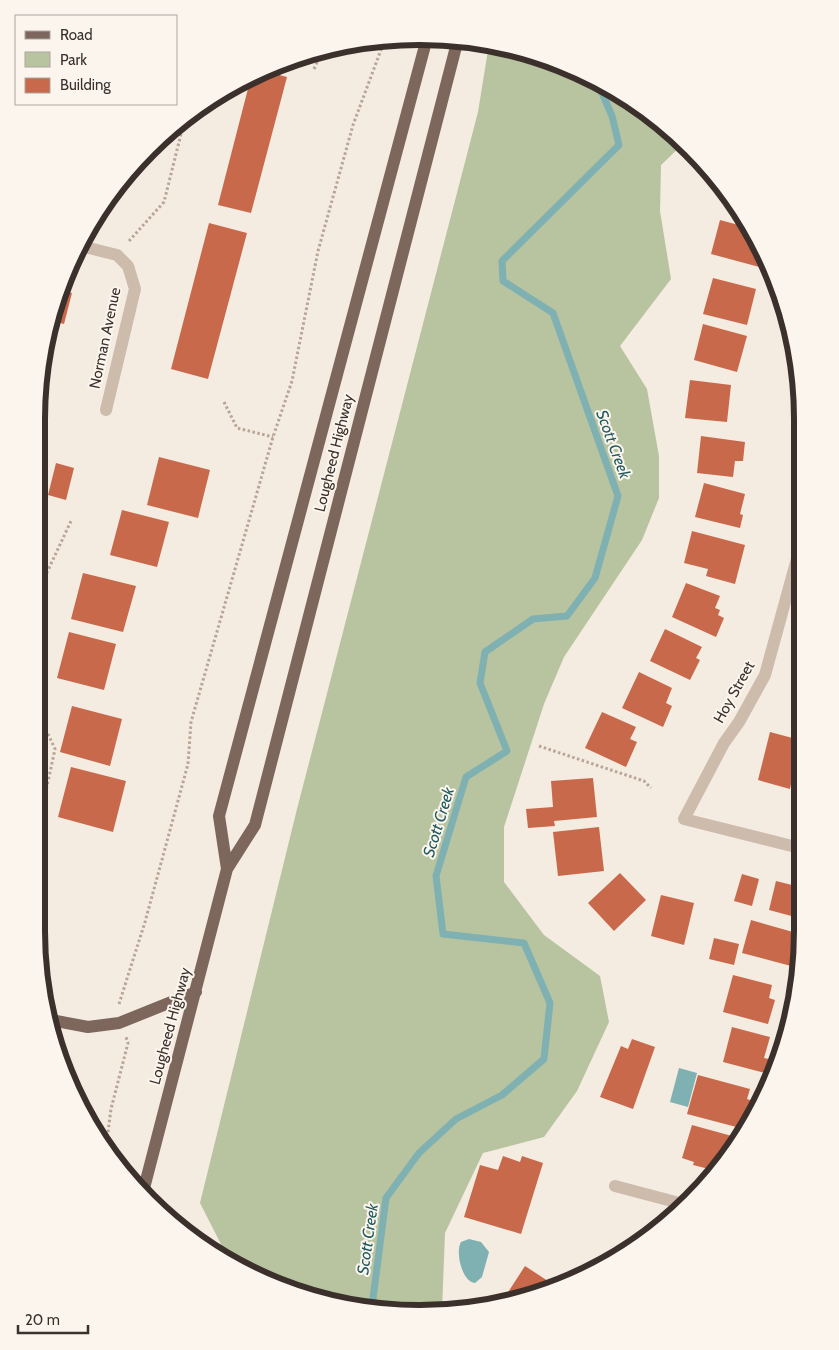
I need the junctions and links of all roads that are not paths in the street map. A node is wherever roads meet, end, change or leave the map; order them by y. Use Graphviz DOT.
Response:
graph roads {
  1 [pos="425,45"];
  2 [pos="456,47"];
  3 [pos="87,248"];
  4 [pos="106,410"];
  5 [pos="794,569"];
  6 [pos="794,846"];
  7 [pos="228,869"];
  8 [pos="196,992"];
  9 [pos="56,1021"];
  10 [pos="145,1184"];
  11 [pos="615,1186"];
  12 [pos="676,1202"];
  1 -- 7 [label="main road, Lougheed Highway"];
  2 -- 7 [label="main road, Lougheed Highway"];
  3 -- 4 [label="street, Norman Avenue"];
  5 -- 6 [label="street, Hoy Street"];
  7 -- 8 [label="main road, Lougheed Highway"];
  8 -- 9 [label="main road"];
  8 -- 10 [label="main road, Lougheed Highway"];
  11 -- 12 [label="street"];
}
